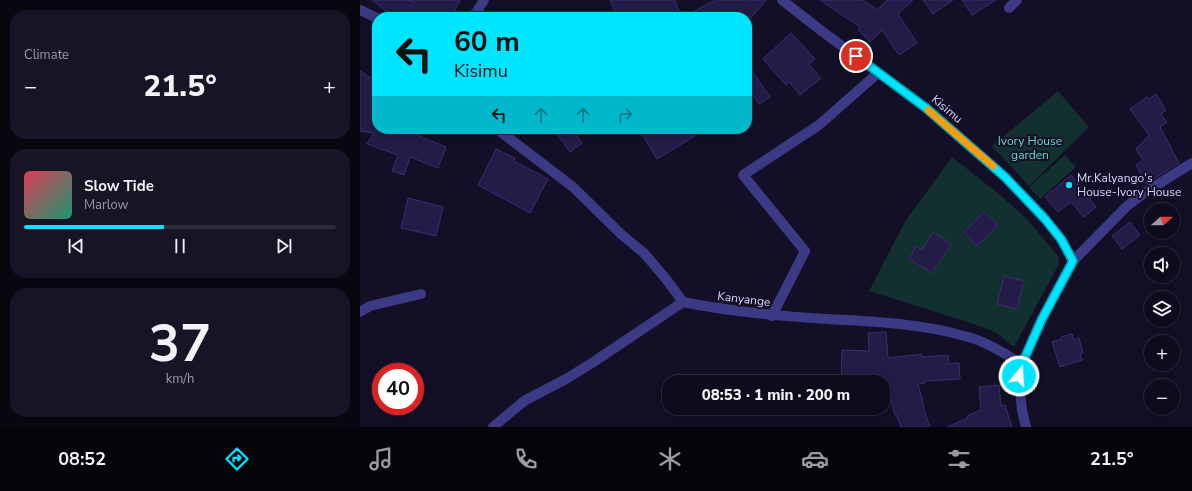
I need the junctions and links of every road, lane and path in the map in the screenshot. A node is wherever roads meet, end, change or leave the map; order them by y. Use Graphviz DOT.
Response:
graph roads {
  1 [pos="484,0"];
  2 [pos="782,0"];
  3 [pos="1017,0"];
  4 [pos="1009,8"];
  5 [pos="360,10"];
  6 [pos="477,12"];
  7 [pos="372,16"];
  8 [pos="878,73"];
  9 [pos="504,134"];
  10 [pos="1192,163"];
  11 [pos="1073,261"];
  12 [pos="421,294"];
  13 [pos="683,302"];
  14 [pos="360,312"];
  15 [pos="772,316"];
  16 [pos="1022,364"];
  17 [pos="493,427"];
  18 [pos="1026,427"];
  1 -- 6 [label="street"];
  2 -- 8 [label="street, Kisimu"];
  3 -- 4 [label="street"];
  5 -- 7 [label="street"];
  8 -- 11 [label="street, Kisimu"];
  8 -- 15 [label="street"];
  9 -- 13 [label="street"];
  10 -- 11 [label="street"];
  11 -- 16 [label="street"];
  12 -- 14 [label="street"];
  13 -- 15 [label="street, Kanyange"];
  13 -- 17 [label="street"];
  15 -- 16 [label="street, Kanyange"];
  16 -- 18 [label="street"];
}
